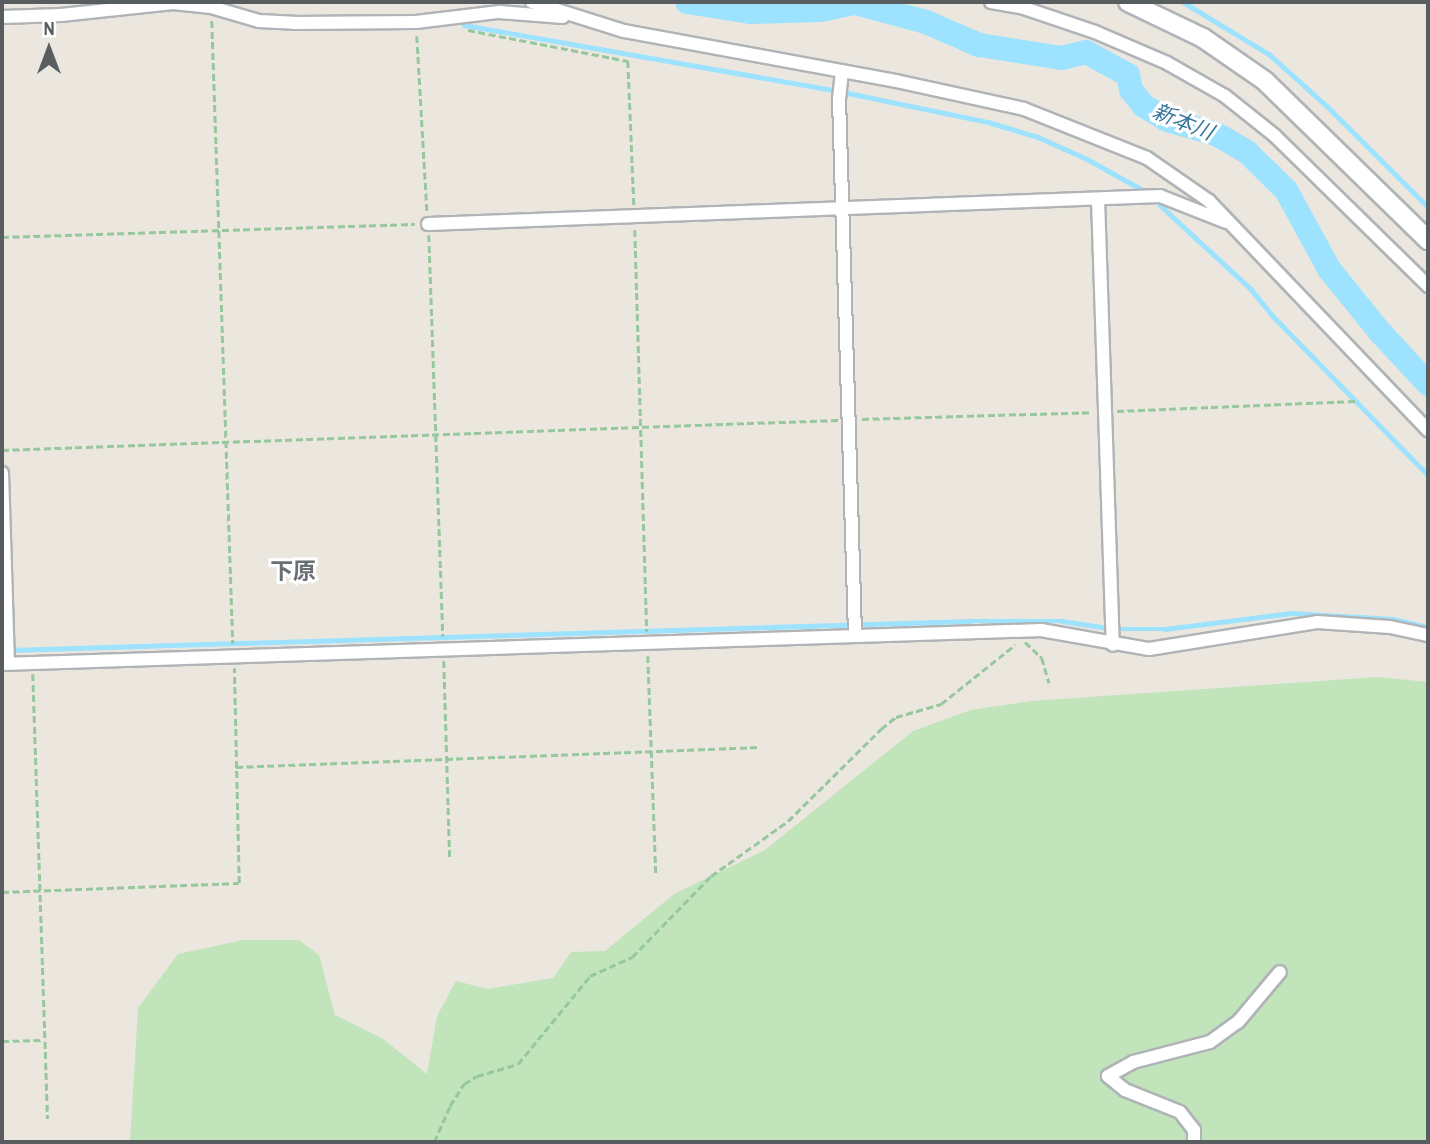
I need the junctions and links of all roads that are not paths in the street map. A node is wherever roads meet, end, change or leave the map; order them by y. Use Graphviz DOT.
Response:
graph roads {
  1 [pos="532,2"];
  2 [pos="991,2"];
  3 [pos="1128,2"];
  4 [pos="566,15"];
  5 [pos="2,16"];
  6 [pos="842,71"];
  7 [pos="1098,199"];
  8 [pos="842,207"];
  9 [pos="428,223"];
  10 [pos="1233,225"];
  11 [pos="1428,240"];
  12 [pos="1428,286"];
  13 [pos="1428,429"];
  14 [pos="2,473"];
  15 [pos="855,634"];
  16 [pos="1428,635"];
  17 [pos="1113,645"];
  18 [pos="5,664"];
  19 [pos="1280,972"];
  20 [pos="1194,1142"];
  1 -- 4 [label="street"];
  2 -- 12 [label="street"];
  3 -- 11 [label="street"];
  4 -- 5 [label="street"];
  4 -- 6 [label="street"];
  6 -- 8 [label="street"];
  6 -- 10 [label="street"];
  7 -- 8 [label="street"];
  7 -- 10 [label="street"];
  7 -- 17 [label="street"];
  8 -- 9 [label="street"];
  8 -- 15 [label="street"];
  10 -- 13 [label="street"];
  14 -- 18 [label="street"];
  15 -- 17 [label="street"];
  15 -- 18 [label="street"];
  16 -- 17 [label="street"];
  19 -- 20 [label="street"];
}
